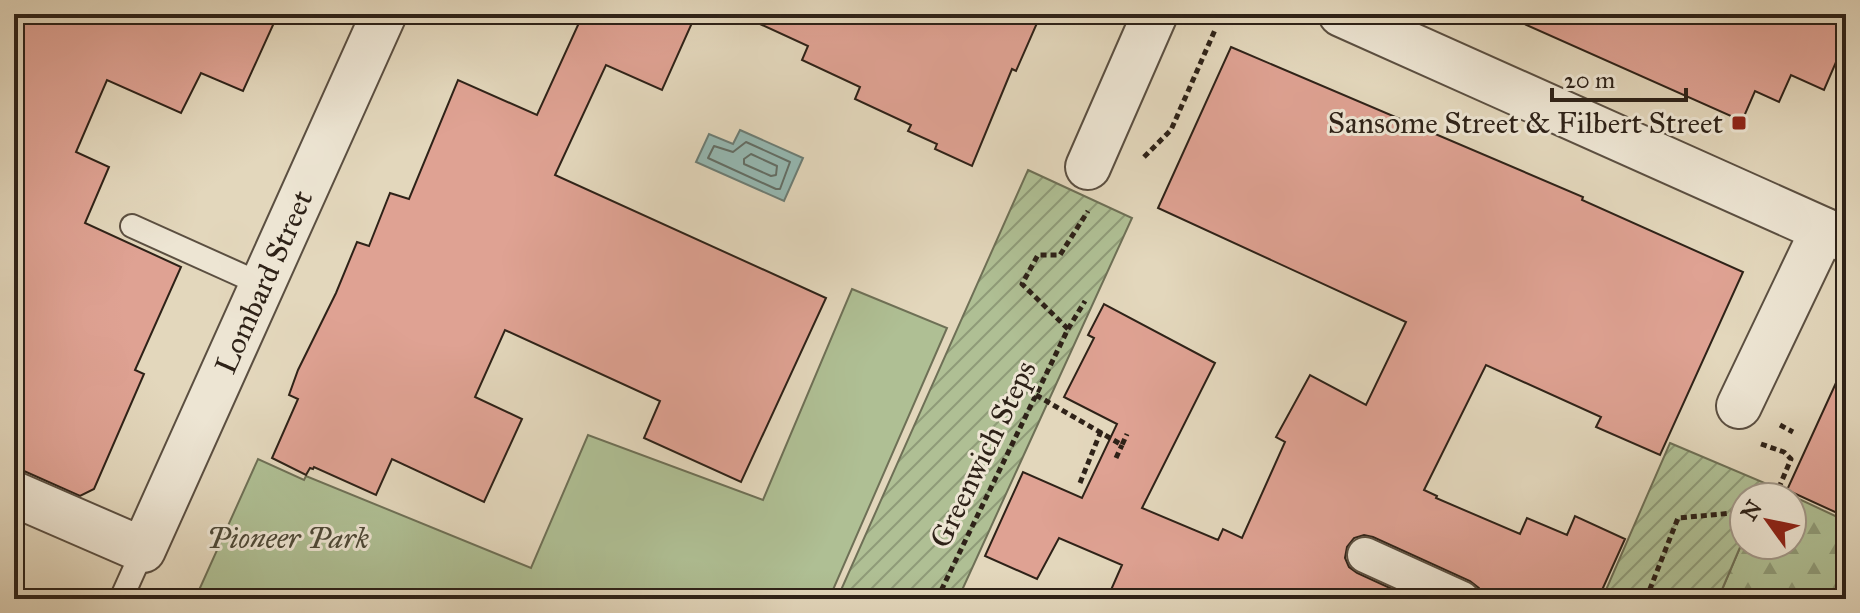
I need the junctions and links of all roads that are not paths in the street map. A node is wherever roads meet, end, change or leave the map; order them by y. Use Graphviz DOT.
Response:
graph roads {
  1 [pos="384,14"];
  2 [pos="1155,14"];
  3 [pos="1341,14"];
  4 [pos="1091,185"];
  5 [pos="132,226"];
  6 [pos="1835,235"];
  7 [pos="263,285"];
  8 [pos="1749,424"];
  9 [pos="14,494"];
  10 [pos="143,550"];
  11 [pos="1365,555"];
  12 [pos="121,599"];
  13 [pos="1462,599"];
  1 -- 7 [label="street, Lombard Street"];
  2 -- 4 [label="street"];
  3 -- 6 [label="street"];
  5 -- 7 [label="lane"];
  6 -- 8 [label="street"];
  7 -- 10 [label="street, Lombard Street"];
  9 -- 10 [label="street"];
  10 -- 12 [label="lane"];
  11 -- 13 [label="street"];
}
